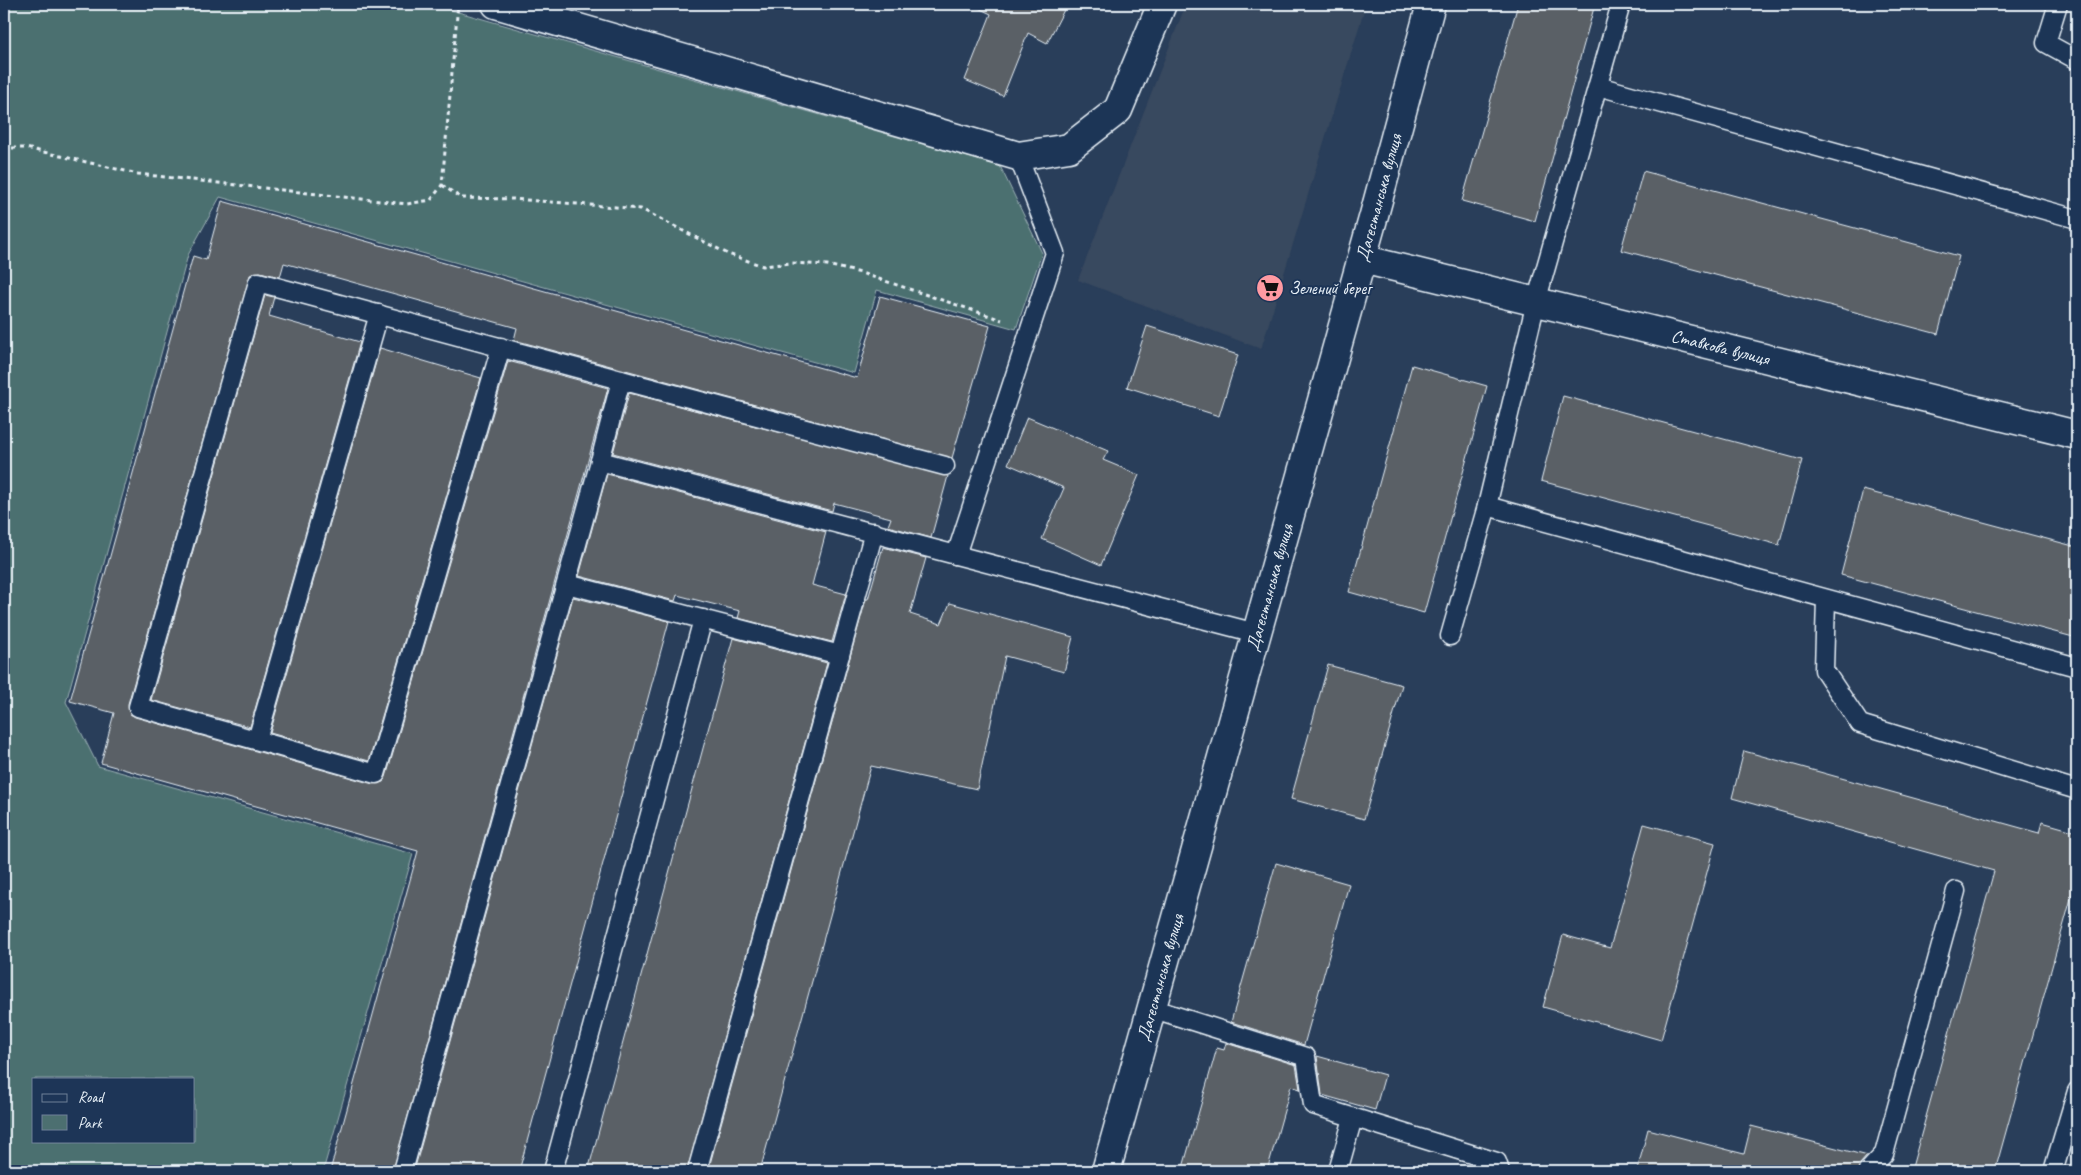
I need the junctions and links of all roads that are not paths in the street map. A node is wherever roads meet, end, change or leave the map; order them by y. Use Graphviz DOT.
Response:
graph roads {
  1 [pos="496,4"];
  2 [pos="1162,4"];
  3 [pos="1431,4"];
  4 [pos="1621,4"];
  5 [pos="2058,4"];
  6 [pos="2077,60"];
  7 [pos="1598,86"];
  8 [pos="1018,156"];
  9 [pos="2077,219"];
  10 [pos="1362,260"];
  11 [pos="1536,302"];
  12 [pos="379,314"];
  13 [pos="502,347"];
  14 [pos="620,380"];
  15 [pos="2077,435"];
  16 [pos="600,461"];
  17 [pos="945,466"];
  18 [pos="1487,506"];
  19 [pos="874,532"];
  20 [pos="956,555"];
  21 [pos="566,584"];
  22 [pos="1826,599"];
  23 [pos="703,619"];
  24 [pos="1256,633"];
  25 [pos="1450,636"];
  26 [pos="840,655"];
  27 [pos="2077,667"];
  28 [pos="257,740"];
  29 [pos="2077,790"];
  30 [pos="1956,891"];
  31 [pos="1151,1008"];
  32 [pos="2077,1091"];
  33 [pos="1353,1118"];
  34 [pos="404,1171"];
  35 [pos="553,1171"];
  36 [pos="697,1171"];
  37 [pos="1106,1171"];
  38 [pos="1338,1171"];
  39 [pos="1500,1171"];
  40 [pos="1868,1171"];
  41 [pos="2053,1171"];
  1 -- 8 [label="street"];
  2 -- 8 [label="street"];
  3 -- 10 [label="street, Дагестанська вулиця"];
  4 -- 7 [label="lane"];
  5 -- 6 [label="lane"];
  7 -- 9 [label="lane"];
  7 -- 11 [label="lane"];
  8 -- 20 [label="lane"];
  10 -- 11 [label="street, Ставкова вулиця"];
  10 -- 24 [label="street, Дагестанська вулиця"];
  11 -- 15 [label="street, Ставкова вулиця"];
  11 -- 18 [label="lane"];
  12 -- 13 [label="lane"];
  12 -- 28 [label="lane"];
  12 -- 28 [label="lane"];
  13 -- 14 [label="lane"];
  13 -- 28 [label="lane"];
  14 -- 16 [label="lane"];
  14 -- 17 [label="lane"];
  16 -- 19 [label="lane"];
  16 -- 21 [label="lane"];
  18 -- 22 [label="lane"];
  18 -- 25 [label="lane"];
  19 -- 20 [label="lane"];
  19 -- 26 [label="lane"];
  20 -- 24 [label="lane"];
  21 -- 23 [label="lane"];
  21 -- 34 [label="lane"];
  22 -- 27 [label="lane"];
  22 -- 29 [label="lane"];
  23 -- 26 [label="lane"];
  23 -- 35 [label="lane"];
  24 -- 31 [label="street, Дагестанська вулиця"];
  26 -- 36 [label="lane"];
  30 -- 40 [label="lane"];
  31 -- 33 [label="lane"];
  31 -- 37 [label="street, Дагестанська вулиця"];
  32 -- 41 [label="lane"];
  33 -- 38 [label="lane"];
  33 -- 39 [label="lane"];
}
